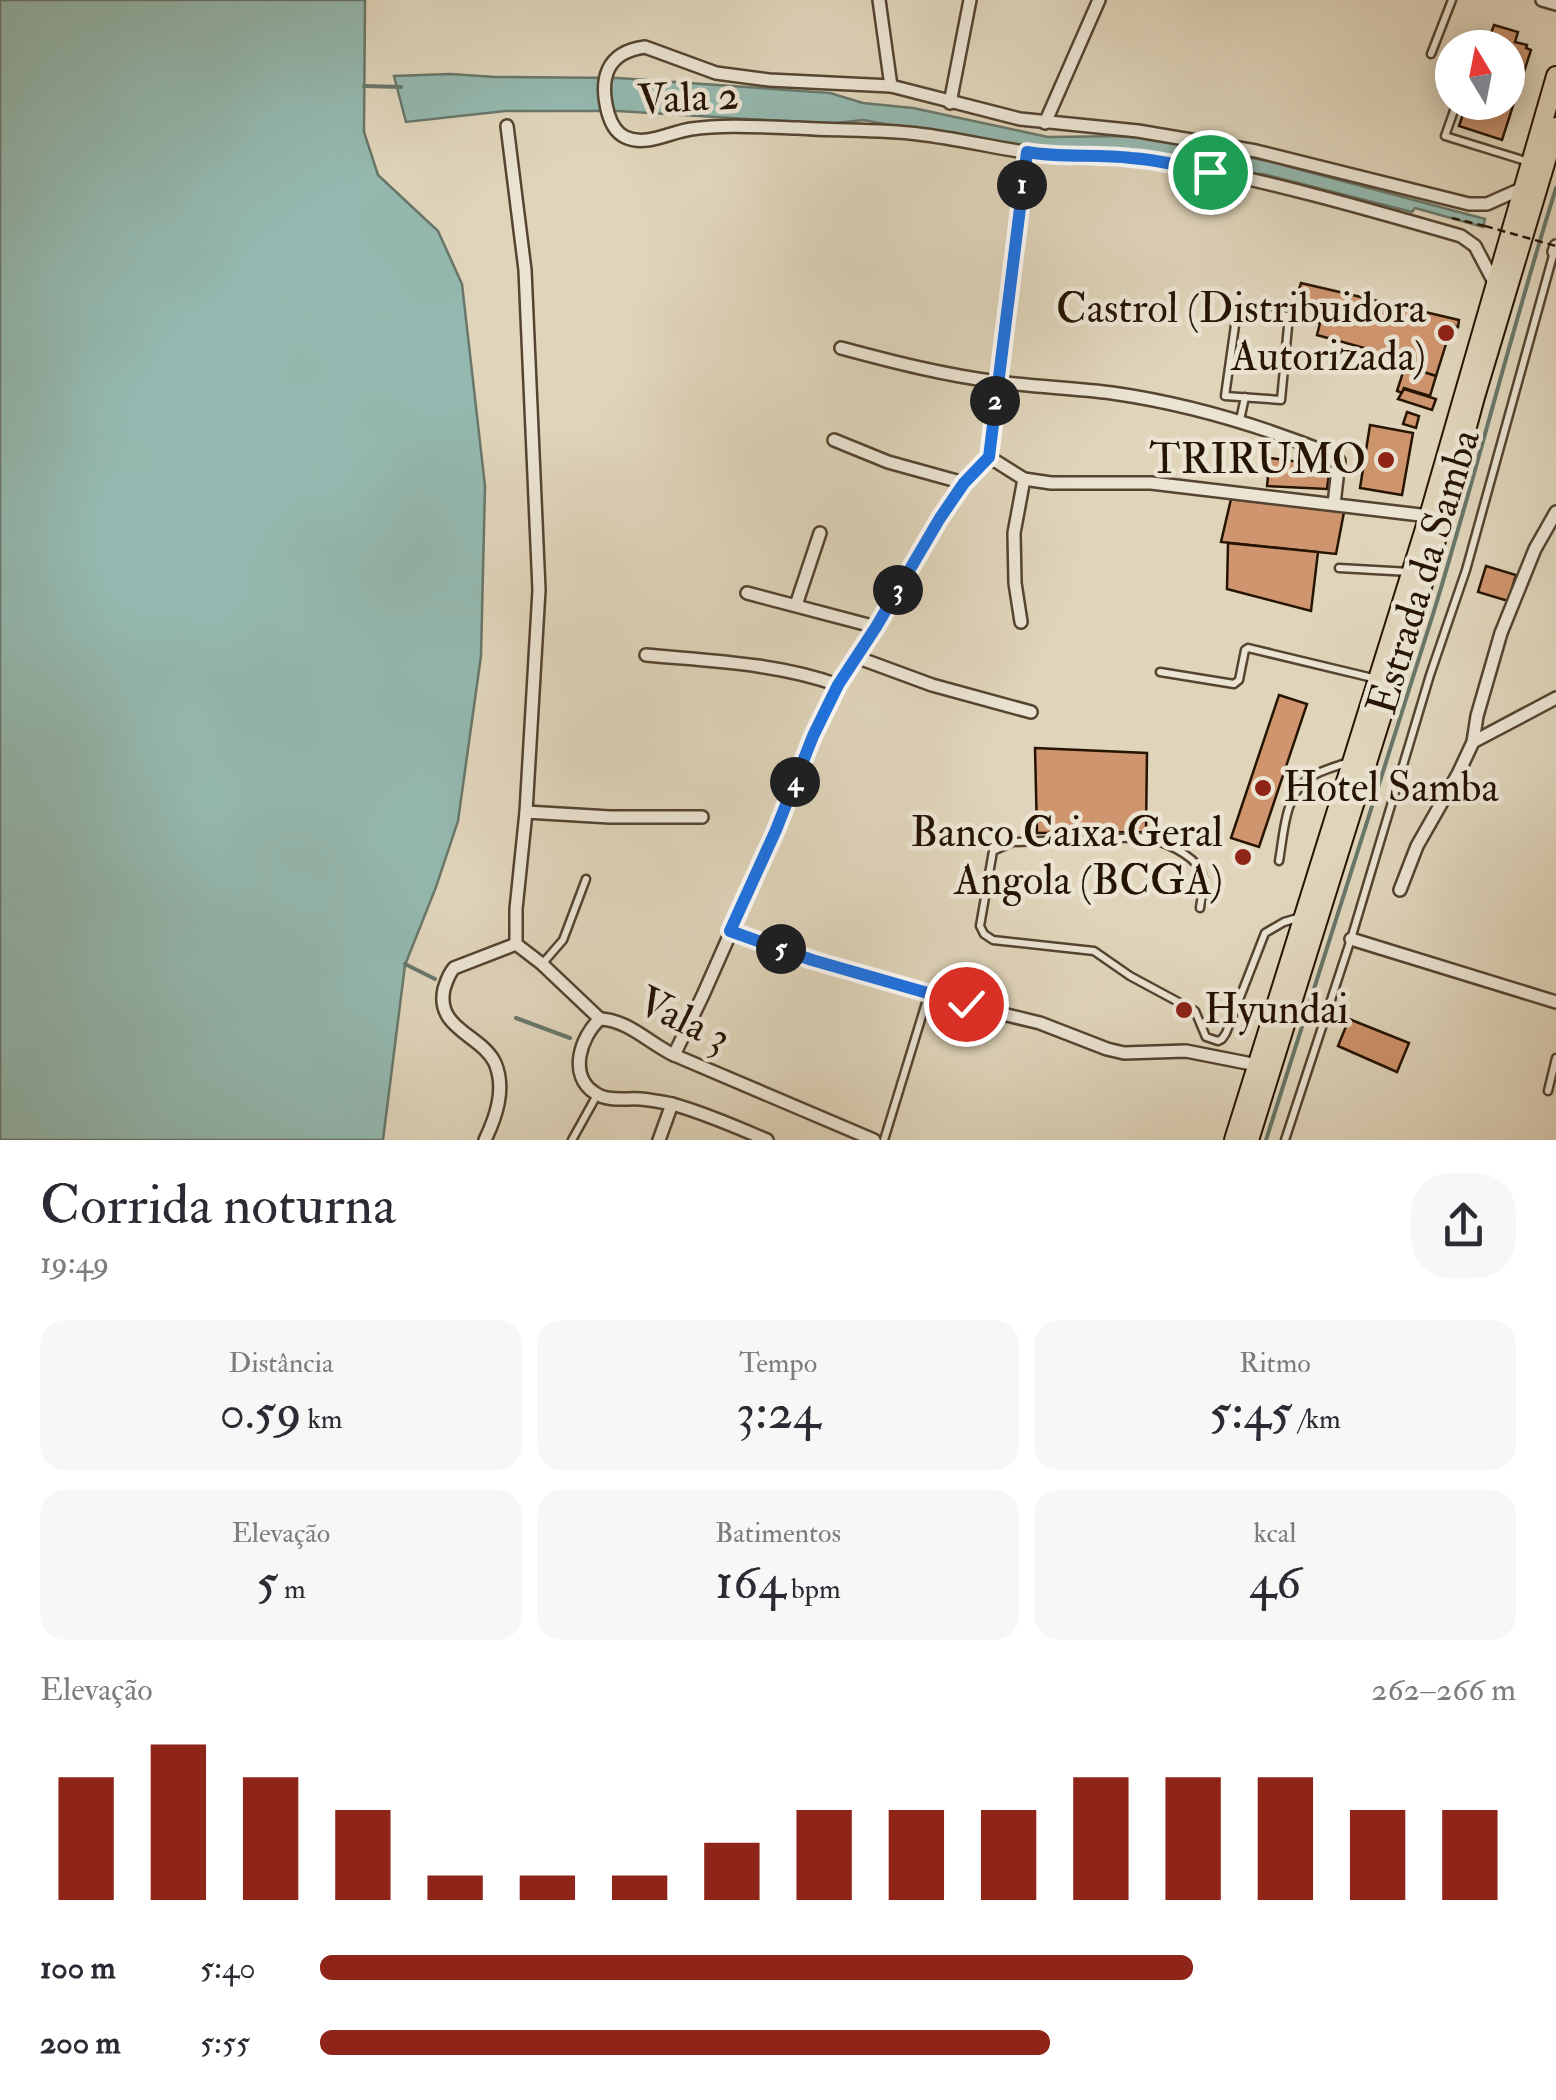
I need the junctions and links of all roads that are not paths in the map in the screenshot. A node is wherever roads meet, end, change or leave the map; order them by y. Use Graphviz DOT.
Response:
graph roads {
  1 [pos="879,0"];
  2 [pos="970,0"];
  3 [pos="1099,0"];
  4 [pos="1452,0"];
  5 [pos="1542,0"];
  6 [pos="1556,4"];
  7 [pos="1431,54"];
  8 [pos="1556,76"];
  9 [pos="892,86"];
  10 [pos="950,103"];
  11 [pos="1450,120"];
  12 [pos="1045,123"];
  13 [pos="507,126"];
  14 [pos="1556,127"];
  15 [pos="1027,152"];
  16 [pos="1530,162"];
  17 [pos="1523,188"];
  18 [pos="1555,248"];
  19 [pos="1496,284"];
  20 [pos="841,348"];
  21 [pos="997,382"];
  22 [pos="1245,397"];
  23 [pos="1240,420"];
  24 [pos="834,440"];
  25 [pos="989,457"];
  26 [pos="1024,479"];
  27 [pos="964,483"];
  28 [pos="1334,504"];
  29 [pos="1556,512"];
  30 [pos="1429,516"];
  31 [pos="820,533"];
  32 [pos="1339,568"];
  33 [pos="1412,572"];
  34 [pos="747,593"];
  35 [pos="796,605"];
  36 [pos="1021,622"];
  37 [pos="876,627"];
  38 [pos="646,655"];
  39 [pos="856,657"];
  40 [pos="1160,672"];
  41 [pos="1378,679"];
  42 [pos="838,685"];
  43 [pos="1556,698"];
  44 [pos="1031,712"];
  45 [pos="1473,742"];
  46 [pos="1352,760"];
  47 [pos="526,812"];
  48 [pos="702,818"];
  49 [pos="1278,861"];
  50 [pos="586,879"];
  51 [pos="1400,890"];
  52 [pos="1200,908"];
  53 [pos="1302,917"];
  54 [pos="730,931"];
  55 [pos="1351,939"];
  56 [pos="516,944"];
  57 [pos="542,964"];
  58 [pos="929,994"];
  59 [pos="1556,1002"];
  60 [pos="596,1023"];
  61 [pos="674,1055"];
  62 [pos="1556,1058"];
  63 [pos="1257,1065"];
  64 [pos="1548,1091"];
  65 [pos="597,1095"];
  66 [pos="672,1104"];
  67 [pos="485,1140"];
  68 [pos="572,1140"];
  69 [pos="659,1140"];
  70 [pos="767,1140"];
  71 [pos="874,1140"];
  72 [pos="884,1140"];
  73 [pos="1234,1140"];
  74 [pos="1249,1140"];
  75 [pos="1285,1140"];
  1 -- 9 [label="street"];
  2 -- 10 [label="street"];
  3 -- 12 [label="street"];
  4 -- 7 [label="lane"];
  5 -- 6 [label="street"];
  8 -- 16 [label="main road, Estrada da Samba"];
  9 -- 10 [label="street, Vala 2"];
  9 -- 15 [label="street, Vala 2"];
  10 -- 12 [label="street, Vala 2"];
  11 -- 16 [label="lane"];
  12 -- 17 [label="street, Vala 2"];
  13 -- 47 [label="street"];
  14 -- 74 [label="main road, Estrada da Samba"];
  15 -- 19 [label="street, Vala 2"];
  15 -- 21 [label="street"];
  16 -- 17 [label="main road, Estrada da Samba"];
  17 -- 19 [label="main road, Estrada da Samba"];
  18 -- 55 [label="lane, Estrada da Samba"];
  19 -- 30 [label="main road, Estrada da Samba"];
  20 -- 21 [label="street"];
  21 -- 23 [label="street"];
  21 -- 25 [label="street"];
  22 -- 22 [label="lane"];
  22 -- 23 [label="lane"];
  23 -- 28 [label="street"];
  24 -- 27 [label="street"];
  25 -- 26 [label="street"];
  25 -- 27 [label="street"];
  26 -- 28 [label="street"];
  26 -- 36 [label="street"];
  27 -- 37 [label="street"];
  28 -- 30 [label="street"];
  29 -- 45 [label="street"];
  30 -- 33 [label="main road, Estrada da Samba"];
  31 -- 35 [label="street"];
  32 -- 33 [label="lane"];
  33 -- 41 [label="main road, Estrada da Samba"];
  34 -- 35 [label="street"];
  35 -- 37 [label="street"];
  37 -- 39 [label="street"];
  38 -- 42 [label="street"];
  39 -- 42 [label="street"];
  39 -- 44 [label="street"];
  40 -- 41 [label="lane"];
  41 -- 46 [label="main road, Estrada da Samba"];
  42 -- 54 [label="street"];
  43 -- 45 [label="street"];
  45 -- 51 [label="street"];
  46 -- 49 [label="lane"];
  46 -- 53 [label="main road, Estrada da Samba"];
  47 -- 48 [label="street"];
  47 -- 56 [label="street"];
  50 -- 57 [label="lane"];
  52 -- 53 [label="lane"];
  53 -- 63 [label="main road, Estrada da Samba"];
  54 -- 58 [label="street"];
  54 -- 61 [label="street"];
  55 -- 59 [label="street"];
  55 -- 75 [label="lane, Estrada da Samba"];
  56 -- 57 [label="street"];
  56 -- 67 [label="street"];
  57 -- 60 [label="street"];
  58 -- 63 [label="street"];
  58 -- 72 [label="lane"];
  60 -- 61 [label="street, Vala 3"];
  60 -- 65 [label="street, Vala 3"];
  61 -- 71 [label="street, Vala 3"];
  62 -- 64 [label="lane"];
  63 -- 73 [label="main road, Estrada da Samba"];
  65 -- 66 [label="street, Vala 3"];
  65 -- 68 [label="lane"];
  66 -- 69 [label="street"];
  66 -- 70 [label="street, Vala 3"];
}
